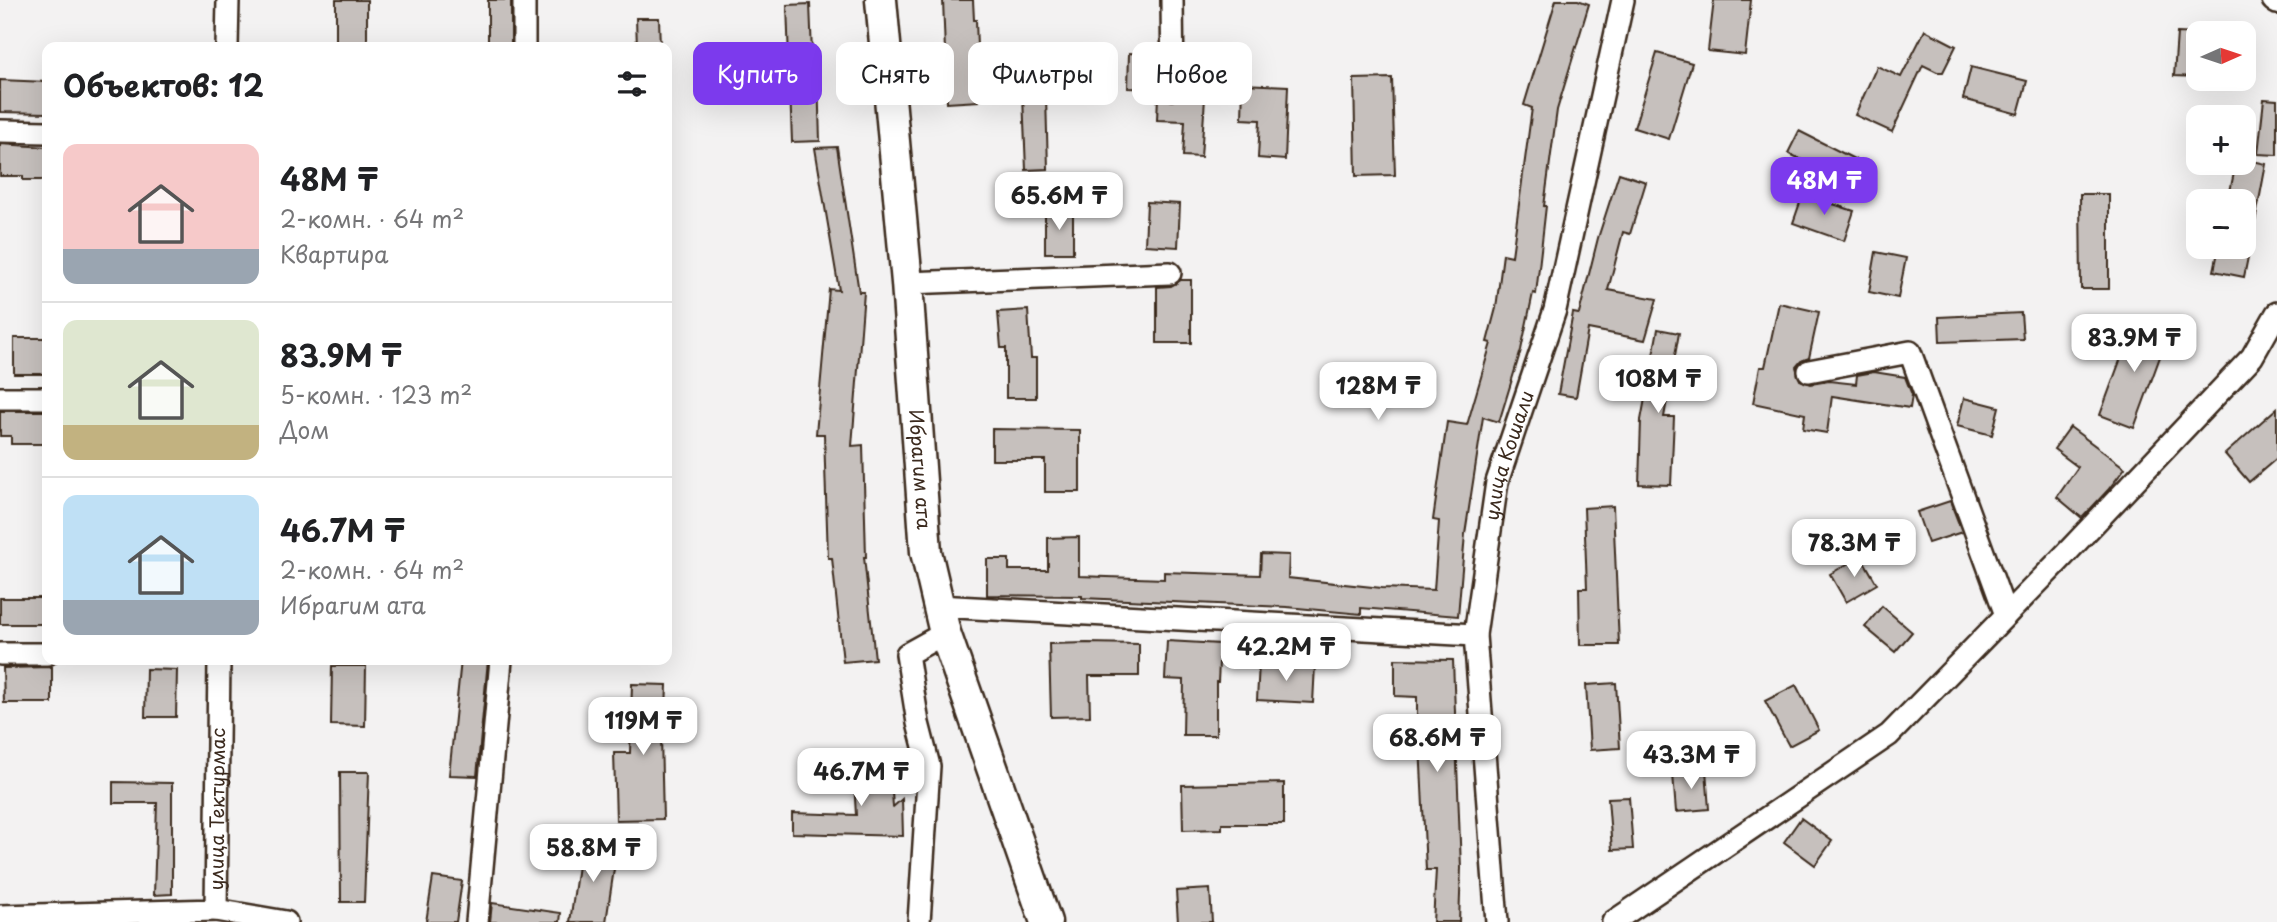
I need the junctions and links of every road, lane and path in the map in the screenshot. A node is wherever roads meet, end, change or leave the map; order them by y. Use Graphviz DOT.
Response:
graph roads {
  1 [pos="228,0"];
  2 [pos="524,0"];
  3 [pos="881,0"];
  4 [pos="1172,0"];
  5 [pos="1623,0"];
  6 [pos="227,42"];
  7 [pos="524,42"];
  8 [pos="1172,42"];
  9 [pos="0,131"];
  10 [pos="42,132"];
  11 [pos="1170,273"];
  12 [pos="907,283"];
  13 [pos="2277,313"];
  14 [pos="1809,371"];
  15 [pos="0,398"];
  16 [pos="42,398"];
  17 [pos="2006,615"];
  18 [pos="941,620"];
  19 [pos="1475,635"];
  20 [pos="0,654"];
  21 [pos="42,654"];
  22 [pos="219,665"];
  23 [pos="501,665"];
  24 [pos="216,910"];
  25 [pos="0,916"];
  26 [pos="286,922"];
  27 [pos="477,922"];
  28 [pos="919,922"];
  29 [pos="1046,922"];
  30 [pos="1497,922"];
  31 [pos="1613,922"];
  1 -- 6 [label="street"];
  2 -- 7 [label="street"];
  3 -- 12 [label="street, Ибрагим ата"];
  4 -- 8 [label="street"];
  5 -- 19 [label="street, улица Кошали"];
  9 -- 10 [label="street"];
  11 -- 12 [label="street"];
  12 -- 18 [label="street, Ибрагим ата"];
  13 -- 17 [label="street"];
  14 -- 17 [label="street"];
  15 -- 16 [label="street"];
  17 -- 31 [label="street"];
  18 -- 19 [label="street"];
  18 -- 28 [label="street"];
  18 -- 29 [label="street, Ибрагим ата"];
  19 -- 30 [label="street, улица Кошали"];
  20 -- 21 [label="street"];
  22 -- 24 [label="street, улица Тектурмас"];
  23 -- 27 [label="street"];
  24 -- 25 [label="street, улица Тектурмас"];
  24 -- 26 [label="street"];
}
